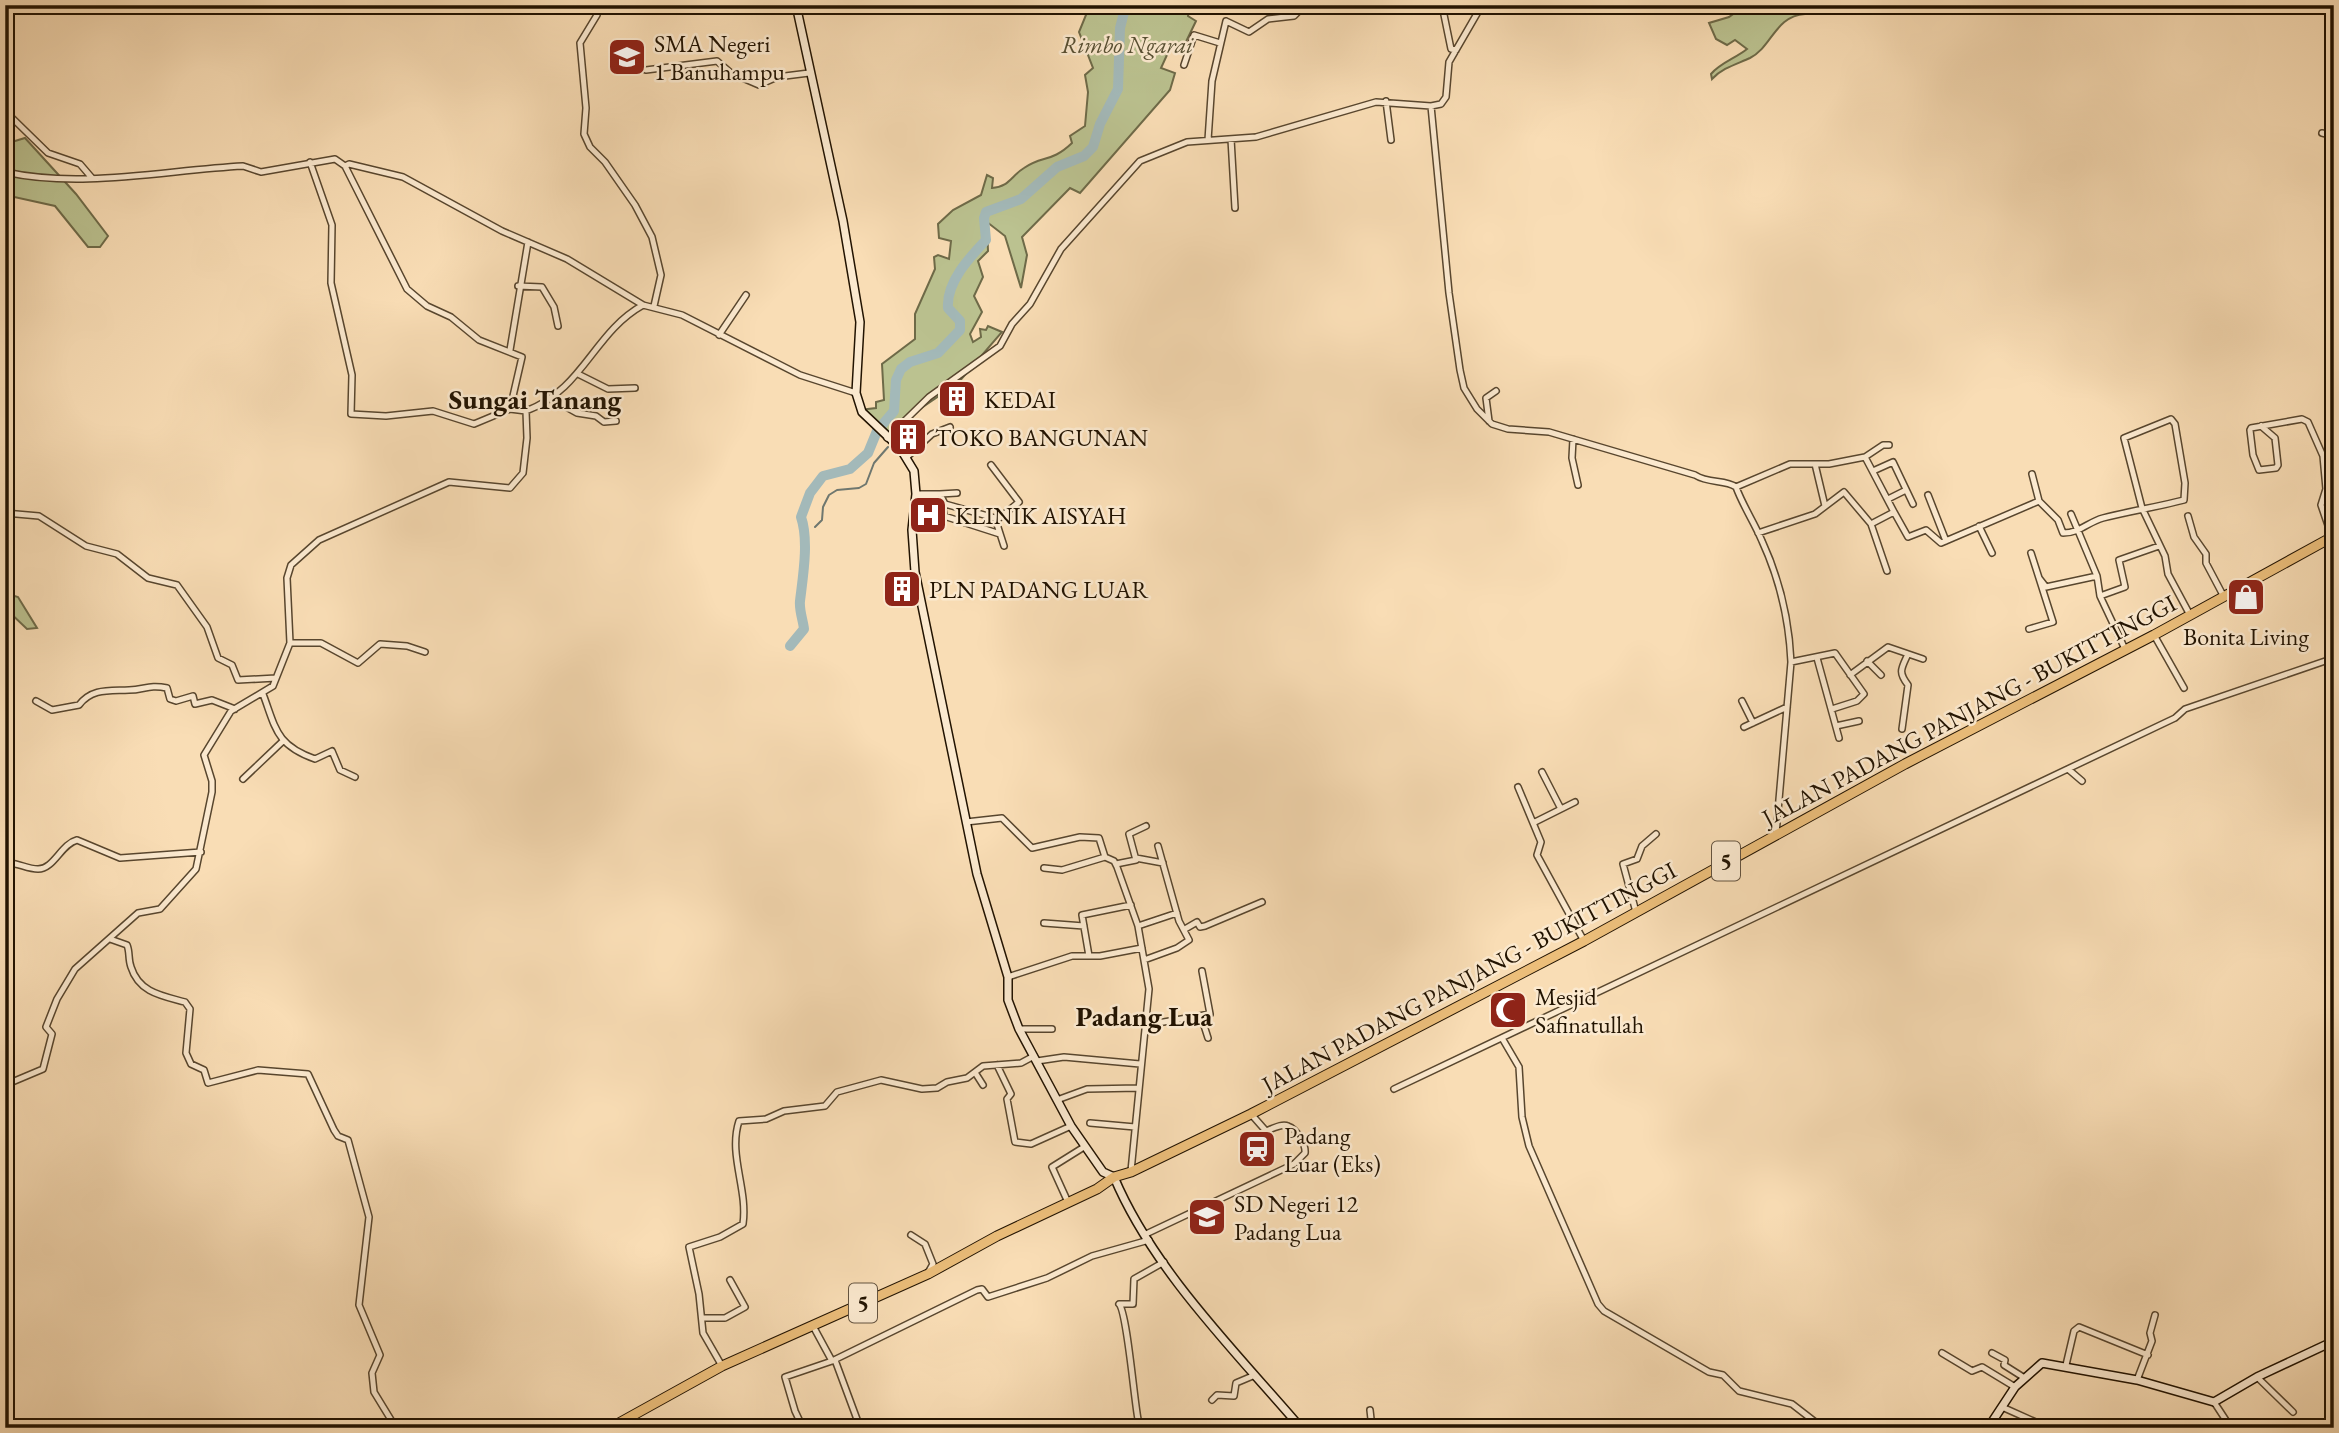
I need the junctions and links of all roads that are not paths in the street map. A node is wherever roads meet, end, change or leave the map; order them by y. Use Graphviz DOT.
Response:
graph roads {
  1 [pos="596,5"];
  2 [pos="796,5"];
  3 [pos="1305,5"];
  4 [pos="1442,5"];
  5 [pos="1482,5"];
  6 [pos="5,22"];
  7 [pos="5,40"];
  8 [pos="1220,43"];
  9 [pos="1456,50"];
  10 [pos="1184,65"];
  11 [pos="646,70"];
  12 [pos="809,73"];
  13 [pos="1386,101"];
  14 [pos="1431,107"];
  15 [pos="5,111"];
  16 [pos="2322,134"];
  17 [pos="2334,136"];
  18 [pos="1208,139"];
  19 [pos="1231,139"];
  20 [pos="1391,140"];
  21 [pos="310,162"];
  22 [pos="345,166"];
  23 [pos="5,172"];
  24 [pos="92,178"];
  25 [pos="1236,208"];
  26 [pos="528,242"];
  27 [pos="518,286"];
  28 [pos="746,295"];
  29 [pos="643,305"];
  30 [pos="654,306"];
  31 [pos="558,327"];
  32 [pos="719,335"];
  33 [pos="510,350"];
  34 [pos="578,374"];
  35 [pos="635,388"];
  36 [pos="1496,391"];
  37 [pos="856,393"];
  38 [pos="552,399"];
  39 [pos="510,408"];
  40 [pos="526,411"];
  41 [pos="616,421"];
  42 [pos="1489,422"];
  43 [pos="2262,426"];
  44 [pos="950,427"];
  45 [pos="887,438"];
  46 [pos="1573,439"];
  47 [pos="1889,445"];
  48 [pos="907,457"];
  49 [pos="1865,457"];
  50 [pos="1815,464"];
  51 [pos="991,465"];
  52 [pos="1873,471"];
  53 [pos="2032,474"];
  54 [pos="1578,485"];
  55 [pos="1736,487"];
  56 [pos="1906,490"];
  57 [pos="957,493"];
  58 [pos="916,494"];
  59 [pos="940,494"];
  60 [pos="1928,495"];
  61 [pos="1888,499"];
  62 [pos="2039,500"];
  63 [pos="942,502"];
  64 [pos="1913,505"];
  65 [pos="1825,506"];
  66 [pos="2142,508"];
  67 [pos="1894,512"];
  68 [pos="5,513"];
  69 [pos="2071,514"];
  70 [pos="2188,516"];
  71 [pos="997,520"];
  72 [pos="1871,524"];
  73 [pos="1979,526"];
  74 [pos="2080,531"];
  75 [pos="1758,533"];
  76 [pos="1000,534"];
  77 [pos="2333,536"];
  78 [pos="1946,541"];
  79 [pos="1004,546"];
  80 [pos="2160,546"];
  81 [pos="2031,553"];
  82 [pos="1993,554"];
  83 [pos="1887,571"];
  84 [pos="2097,576"];
  85 [pos="2039,578"];
  86 [pos="2100,596"];
  87 [pos="2224,598"];
  88 [pos="2190,615"];
  89 [pos="2029,629"];
  90 [pos="2154,635"];
  91 [pos="290,643"];
  92 [pos="2124,649"];
  93 [pos="425,652"];
  94 [pos="1908,654"];
  95 [pos="2334,658"];
  96 [pos="1816,659"];
  97 [pos="1923,659"];
  98 [pos="1867,661"];
  99 [pos="1791,662"];
  100 [pos="1850,675"];
  101 [pos="1881,675"];
  102 [pos="276,678"];
  103 [pos="2184,688"];
  104 [pos="263,694"];
  105 [pos="36,701"];
  106 [pos="1742,701"];
  107 [pos="1787,707"];
  108 [pos="235,709"];
  109 [pos="1832,709"];
  110 [pos="1859,721"];
  111 [pos="1753,723"];
  112 [pos="1836,726"];
  113 [pos="1744,727"];
  114 [pos="1902,729"];
  115 [pos="1839,738"];
  116 [pos="283,741"];
  117 [pos="2068,769"];
  118 [pos="1542,772"];
  119 [pos="355,777"];
  120 [pos="243,779"];
  121 [pos="2082,781"];
  122 [pos="1518,787"];
  123 [pos="1575,802"];
  124 [pos="1561,809"];
  125 [pos="966,822"];
  126 [pos="1533,823"];
  127 [pos="1146,826"];
  128 [pos="1776,834"];
  129 [pos="1656,835"];
  130 [pos="1158,846"];
  131 [pos="201,852"];
  132 [pos="1105,857"];
  133 [pos="1136,858"];
  134 [pos="1163,863"];
  135 [pos="1116,864"];
  136 [pos="5,867"];
  137 [pos="1044,868"];
  138 [pos="1262,902"];
  139 [pos="1131,905"];
  140 [pos="1636,912"];
  141 [pos="1177,913"];
  142 [pos="1044,923"];
  143 [pos="1084,926"];
  144 [pos="1138,926"];
  145 [pos="1192,926"];
  146 [pos="110,939"];
  147 [pos="1584,941"];
  148 [pos="1142,948"];
  149 [pos="1089,956"];
  150 [pos="1144,960"];
  151 [pos="1202,971"];
  152 [pos="1008,978"];
  153 [pos="1201,1016"];
  154 [pos="1146,1025"];
  155 [pos="1019,1029"];
  156 [pos="1052,1029"];
  157 [pos="1208,1038"];
  158 [pos="1502,1038"];
  159 [pos="1035,1059"];
  160 [pos="1140,1064"];
  161 [pos="998,1065"];
  162 [pos="975,1074"];
  163 [pos="5,1085"];
  164 [pos="983,1085"];
  165 [pos="1139,1088"];
  166 [pos="1394,1089"];
  167 [pos="1057,1100"];
  168 [pos="1251,1114"];
  169 [pos="1090,1123"];
  170 [pos="1071,1126"];
  171 [pos="1135,1127"];
  172 [pos="1084,1147"];
  173 [pos="1131,1172"];
  174 [pos="1114,1177"];
  175 [pos="1067,1200"];
  176 [pos="911,1234"];
  177 [pos="1148,1237"];
  178 [pos="1164,1262"];
  179 [pos="928,1274"];
  180 [pos="730,1280"];
  181 [pos="2155,1315"];
  182 [pos="702,1318"];
  183 [pos="813,1326"];
  184 [pos="2334,1340"];
  185 [pos="1942,1353"];
  186 [pos="1992,1353"];
  187 [pos="2148,1354"];
  188 [pos="834,1361"];
  189 [pos="2062,1365"];
  190 [pos="722,1366"];
  191 [pos="1255,1375"];
  192 [pos="2023,1377"];
  193 [pos="2257,1377"];
  194 [pos="2137,1380"];
  195 [pos="2015,1387"];
  196 [pos="1212,1401"];
  197 [pos="2214,1402"];
  198 [pos="2002,1407"];
  199 [pos="1370,1410"];
  200 [pos="2293,1412"];
  201 [pos="859,1422"];
  202 [pos="2040,1424"];
  203 [pos="396,1428"];
  204 [pos="610,1428"];
  205 [pos="803,1428"];
  206 [pos="1137,1428"];
  207 [pos="1301,1428"];
  208 [pos="1372,1428"];
  209 [pos="1823,1428"];
  210 [pos="1988,1428"];
  211 [pos="2231,1428"];
  1 -- 30 [label="street"];
  2 -- 12 [label="main road"];
  3 -- 8 [label="street"];
  4 -- 9 [label="street"];
  5 -- 9 [label="street"];
  6 -- 7 [label="street"];
  8 -- 10 [label="street"];
  8 -- 18 [label="street"];
  9 -- 14 [label="street"];
  11 -- 12 [label="street"];
  12 -- 37 [label="main road"];
  13 -- 14 [label="street"];
  13 -- 19 [label="street"];
  13 -- 20 [label="street"];
  14 -- 42 [label="street"];
  15 -- 24 [label="street"];
  16 -- 17 [label="street"];
  18 -- 19 [label="street"];
  18 -- 45 [label="street"];
  19 -- 25 [label="street"];
  21 -- 22 [label="street"];
  21 -- 24 [label="street"];
  21 -- 39 [label="street"];
  22 -- 26 [label="street"];
  22 -- 33 [label="street"];
  23 -- 24 [label="street"];
  26 -- 27 [label="street"];
  26 -- 29 [label="street"];
  27 -- 31 [label="street"];
  27 -- 33 [label="street"];
  28 -- 32 [label="street"];
  29 -- 30 [label="street"];
  29 -- 34 [label="street"];
  30 -- 32 [label="street"];
  32 -- 37 [label="street"];
  33 -- 39 [label="street"];
  34 -- 35 [label="street"];
  34 -- 38 [label="street"];
  36 -- 42 [label="street"];
  37 -- 45 [label="main road"];
  38 -- 40 [label="street"];
  38 -- 41 [label="street"];
  39 -- 40 [label="street"];
  40 -- 91 [label="street"];
  42 -- 46 [label="street"];
  43 -- 43 [label="street"];
  43 -- 77 [label="street"];
  44 -- 48 [label="street"];
  45 -- 48 [label="main road"];
  46 -- 54 [label="street"];
  46 -- 55 [label="street"];
  47 -- 49 [label="street"];
  48 -- 58 [label="main road"];
  49 -- 50 [label="street"];
  49 -- 52 [label="street"];
  50 -- 55 [label="street"];
  50 -- 65 [label="street"];
  51 -- 71 [label="street"];
  52 -- 56 [label="street"];
  52 -- 61 [label="street"];
  53 -- 62 [label="street"];
  55 -- 75 [label="street"];
  56 -- 61 [label="street"];
  56 -- 64 [label="street"];
  57 -- 59 [label="street"];
  58 -- 59 [label="street"];
  58 -- 125 [label="main road"];
  59 -- 63 [label="street"];
  60 -- 78 [label="street"];
  61 -- 67 [label="street"];
  62 -- 73 [label="street"];
  62 -- 74 [label="street"];
  63 -- 71 [label="street"];
  63 -- 76 [label="street"];
  65 -- 72 [label="street"];
  65 -- 75 [label="street"];
  66 -- 66 [label="street"];
  66 -- 74 [label="street"];
  66 -- 80 [label="street"];
  67 -- 72 [label="street"];
  67 -- 78 [label="street"];
  68 -- 102 [label="street"];
  69 -- 74 [label="street"];
  70 -- 87 [label="street"];
  71 -- 76 [label="street"];
  72 -- 83 [label="street"];
  73 -- 78 [label="street"];
  73 -- 82 [label="street"];
  74 -- 84 [label="street"];
  75 -- 99 [label="street"];
  76 -- 79 [label="street"];
  77 -- 87 [label="highway, JALAN PADANG PANJANG - BUKITTINGGI / 5"];
  80 -- 86 [label="street"];
  80 -- 88 [label="street"];
  81 -- 85 [label="street"];
  84 -- 85 [label="street"];
  84 -- 86 [label="street"];
  85 -- 89 [label="street"];
  86 -- 92 [label="street"];
  87 -- 88 [label="highway, JALAN PADANG PANJANG - BUKITTINGGI / 5"];
  88 -- 90 [label="highway, JALAN PADANG PANJANG - BUKITTINGGI / 5"];
  90 -- 92 [label="highway, JALAN PADANG PANJANG - BUKITTINGGI / 5"];
  90 -- 103 [label="street"];
  91 -- 93 [label="street"];
  91 -- 102 [label="street"];
  92 -- 128 [label="highway, JALAN PADANG PANJANG - BUKITTINGGI / 5"];
  94 -- 97 [label="street"];
  94 -- 98 [label="street"];
  94 -- 114 [label="street"];
  95 -- 117 [label="street"];
  96 -- 99 [label="street"];
  96 -- 100 [label="street"];
  96 -- 109 [label="street"];
  98 -- 100 [label="street"];
  98 -- 101 [label="street"];
  99 -- 107 [label="street"];
  100 -- 109 [label="street"];
  102 -- 104 [label="street"];
  104 -- 108 [label="street"];
  104 -- 116 [label="street"];
  105 -- 108 [label="street"];
  106 -- 111 [label="street"];
  107 -- 111 [label="street"];
  107 -- 128 [label="street"];
  108 -- 131 [label="street"];
  109 -- 112 [label="street"];
  110 -- 112 [label="street"];
  111 -- 113 [label="street"];
  112 -- 115 [label="street"];
  116 -- 119 [label="street"];
  116 -- 120 [label="street"];
  117 -- 121 [label="street"];
  117 -- 158 [label="street"];
  118 -- 124 [label="street"];
  122 -- 126 [label="street"];
  123 -- 124 [label="street"];
  124 -- 126 [label="street"];
  125 -- 132 [label="street"];
  125 -- 152 [label="main road"];
  126 -- 147 [label="street"];
  127 -- 133 [label="street"];
  128 -- 140 [label="highway, JALAN PADANG PANJANG - BUKITTINGGI / 5"];
  129 -- 140 [label="street"];
  130 -- 134 [label="street"];
  131 -- 136 [label="street"];
  131 -- 146 [label="street"];
  132 -- 135 [label="street"];
  132 -- 137 [label="street"];
  133 -- 134 [label="street"];
  133 -- 135 [label="street"];
  134 -- 141 [label="street"];
  135 -- 139 [label="street"];
  138 -- 145 [label="street"];
  139 -- 143 [label="street"];
  139 -- 144 [label="street"];
  140 -- 147 [label="highway, JALAN PADANG PANJANG - BUKITTINGGI / 5"];
  141 -- 144 [label="street"];
  141 -- 145 [label="street"];
  142 -- 143 [label="street"];
  143 -- 149 [label="street"];
  144 -- 148 [label="street"];
  145 -- 150 [label="street"];
  146 -- 163 [label="street"];
  146 -- 203 [label="street"];
  147 -- 168 [label="highway, JALAN PADANG PANJANG - BUKITTINGGI / 5"];
  148 -- 149 [label="street"];
  148 -- 150 [label="street"];
  149 -- 152 [label="street"];
  150 -- 154 [label="street"];
  151 -- 153 [label="street"];
  152 -- 155 [label="main road"];
  153 -- 154 [label="street"];
  153 -- 157 [label="street"];
  154 -- 160 [label="street"];
  155 -- 156 [label="street"];
  155 -- 159 [label="main road"];
  158 -- 166 [label="street"];
  158 -- 209 [label="street"];
  159 -- 160 [label="street"];
  159 -- 161 [label="street"];
  159 -- 167 [label="main road"];
  160 -- 165 [label="street"];
  161 -- 162 [label="street"];
  161 -- 170 [label="street"];
  162 -- 164 [label="street"];
  162 -- 182 [label="street"];
  165 -- 167 [label="street"];
  165 -- 171 [label="street"];
  167 -- 170 [label="main road"];
  168 -- 173 [label="highway, JALAN PADANG PANJANG - BUKITTINGGI / 5"];
  168 -- 177 [label="street"];
  169 -- 171 [label="street"];
  170 -- 172 [label="main road"];
  171 -- 173 [label="street"];
  172 -- 174 [label="main road"];
  172 -- 175 [label="street"];
  173 -- 174 [label="highway, JALAN PADANG PANJANG - BUKITTINGGI / 5"];
  174 -- 175 [label="highway, JALAN PADANG PANJANG - BUKITTINGGI / 5"];
  174 -- 177 [label="main road"];
  175 -- 179 [label="highway, JALAN PADANG PANJANG - BUKITTINGGI / 5"];
  176 -- 179 [label="street"];
  177 -- 178 [label="main road"];
  177 -- 188 [label="street"];
  178 -- 191 [label="main road"];
  178 -- 206 [label="street"];
  179 -- 183 [label="highway, JALAN PADANG PANJANG - BUKITTINGGI / 5"];
  180 -- 182 [label="street"];
  181 -- 187 [label="street"];
  182 -- 190 [label="street"];
  183 -- 188 [label="street"];
  183 -- 190 [label="highway, JALAN PADANG PANJANG - BUKITTINGGI / 5"];
  184 -- 193 [label="main road"];
  185 -- 195 [label="street"];
  186 -- 192 [label="street"];
  187 -- 189 [label="street"];
  187 -- 194 [label="street"];
  188 -- 201 [label="street"];
  188 -- 205 [label="street"];
  189 -- 192 [label="main road"];
  189 -- 194 [label="main road"];
  190 -- 204 [label="highway, JALAN PADANG PANJANG - BUKITTINGGI / 5"];
  191 -- 196 [label="street"];
  191 -- 207 [label="main road"];
  192 -- 195 [label="main road"];
  193 -- 197 [label="main road"];
  193 -- 200 [label="street"];
  194 -- 197 [label="main road"];
  195 -- 198 [label="main road"];
  197 -- 211 [label="street"];
  198 -- 202 [label="street"];
  198 -- 210 [label="main road"];
  199 -- 208 [label="street"];
}
